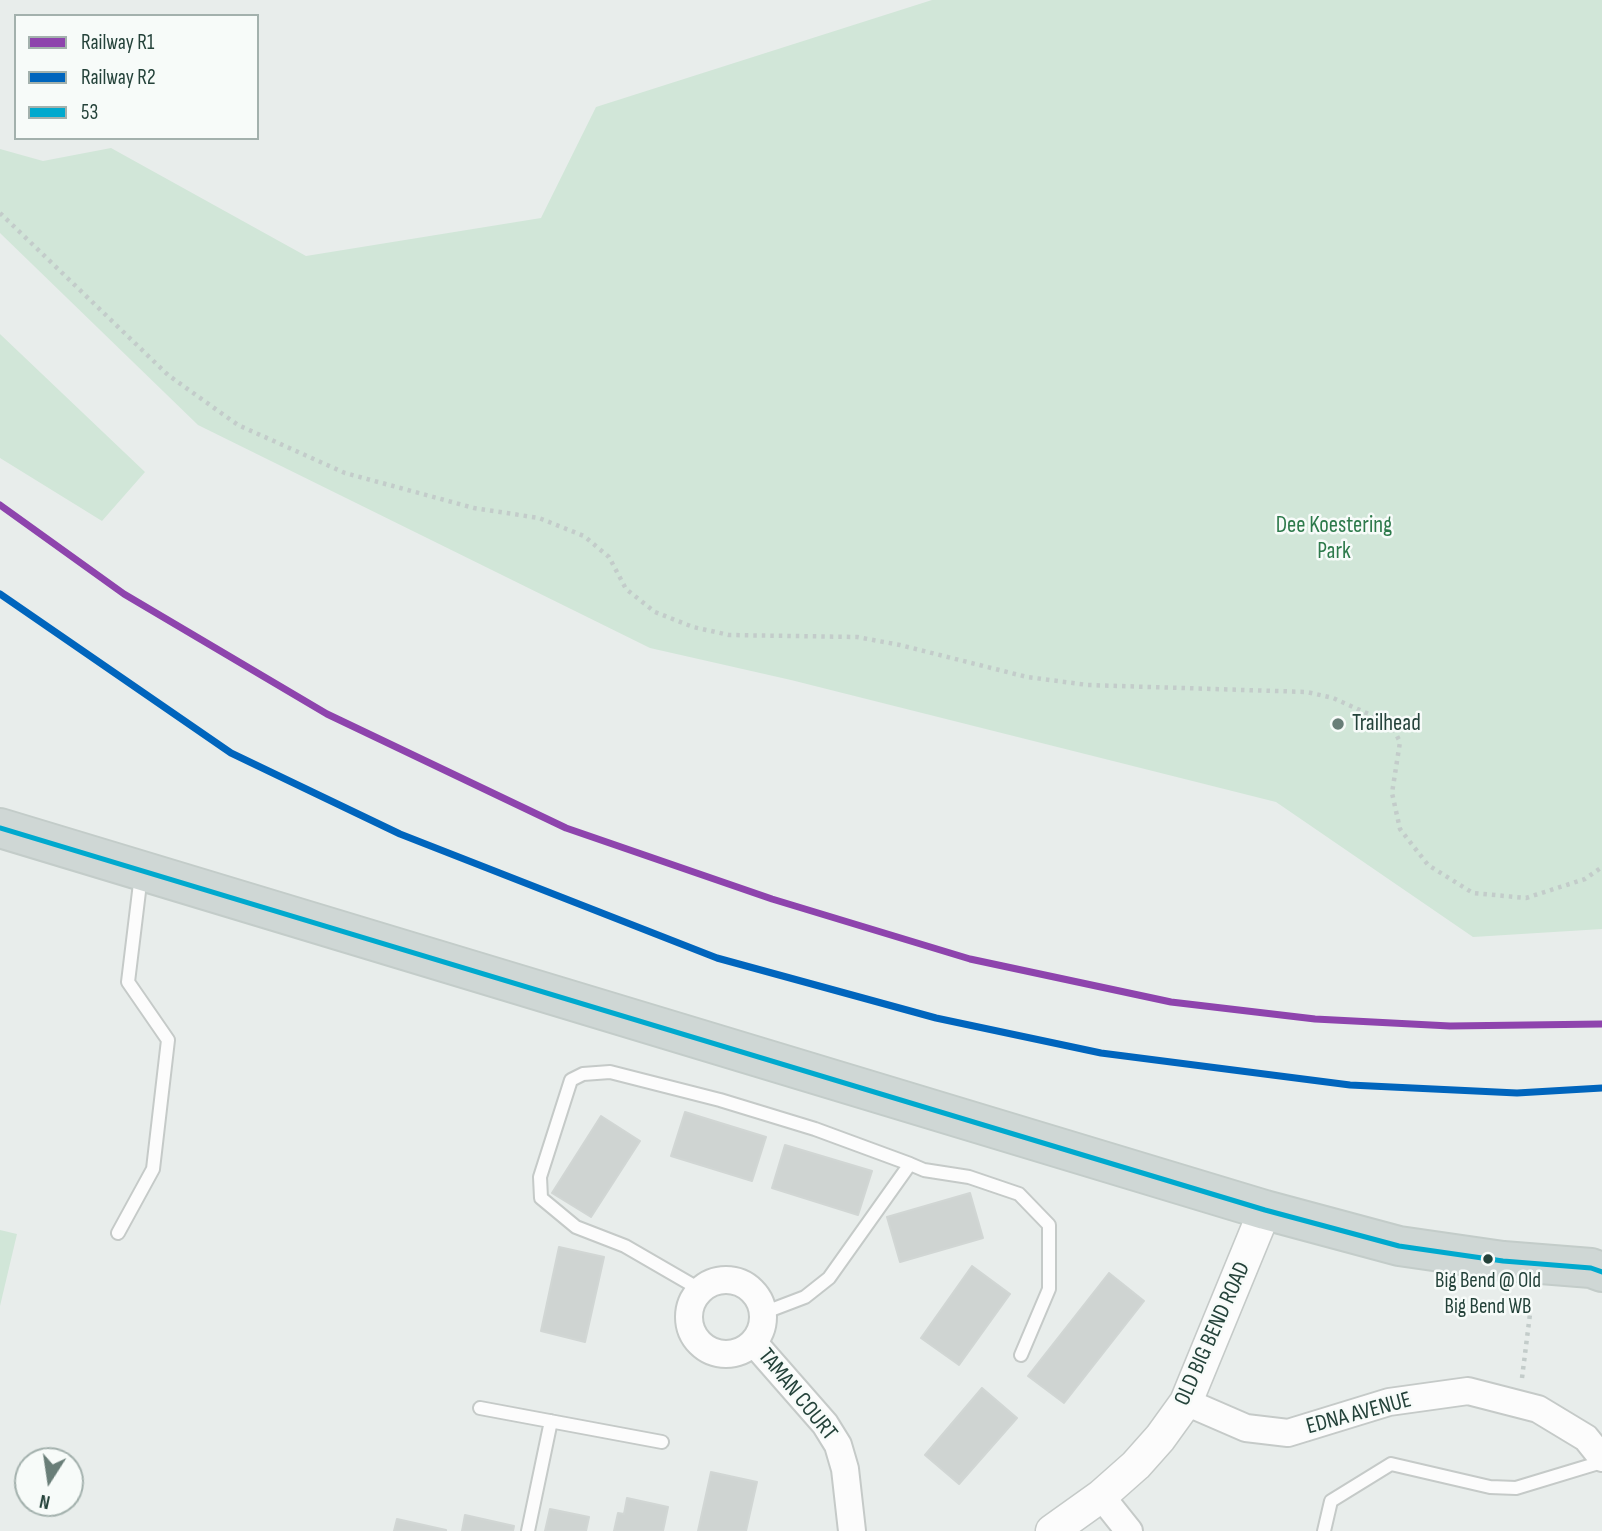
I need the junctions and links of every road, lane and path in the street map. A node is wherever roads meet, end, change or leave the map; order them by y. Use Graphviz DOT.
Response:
graph roads {
  1 [pos="0,213"];
  2 [pos="0,828"];
  3 [pos="1602,867"];
  4 [pos="142,871"];
  5 [pos="910,1164"];
  6 [pos="1265,1210"];
  7 [pos="118,1233"];
  8 [pos="1598,1269"];
  9 [pos="701,1290"];
  10 [pos="763,1313"];
  11 [pos="1530,1314"];
  12 [pos="754,1343"];
  13 [pos="1021,1355"];
  14 [pos="1522,1379"];
  15 [pos="1186,1402"];
  16 [pos="480,1408"];
  17 [pos="551,1421"];
  18 [pos="662,1442"];
  19 [pos="1602,1460"];
  20 [pos="1101,1496"];
  21 [pos="528,1531"];
  22 [pos="852,1531"];
  23 [pos="1052,1531"];
  24 [pos="1129,1531"];
  25 [pos="1324,1531"];
  1 -- 3 [label="path"];
  2 -- 4 [label="main road"];
  4 -- 6 [label="main road"];
  4 -- 7 [label="lane"];
  5 -- 9 [label="lane"];
  5 -- 10 [label="lane"];
  5 -- 13 [label="lane"];
  6 -- 8 [label="main road"];
  6 -- 15 [label="street, OLD BIG BEND ROAD"];
  9 -- 10 [label="street, TAMAN COURT"];
  9 -- 12 [label="street, TAMAN COURT"];
  10 -- 12 [label="street, TAMAN COURT"];
  11 -- 14 [label="path"];
  12 -- 22 [label="street, TAMAN COURT"];
  15 -- 19 [label="street, EDNA AVENUE"];
  15 -- 20 [label="street, OLD BIG BEND ROAD"];
  16 -- 17 [label="lane"];
  17 -- 18 [label="lane"];
  17 -- 21 [label="lane"];
  19 -- 25 [label="lane"];
  20 -- 23 [label="street, OLD BIG BEND ROAD"];
  20 -- 24 [label="street"];
}
